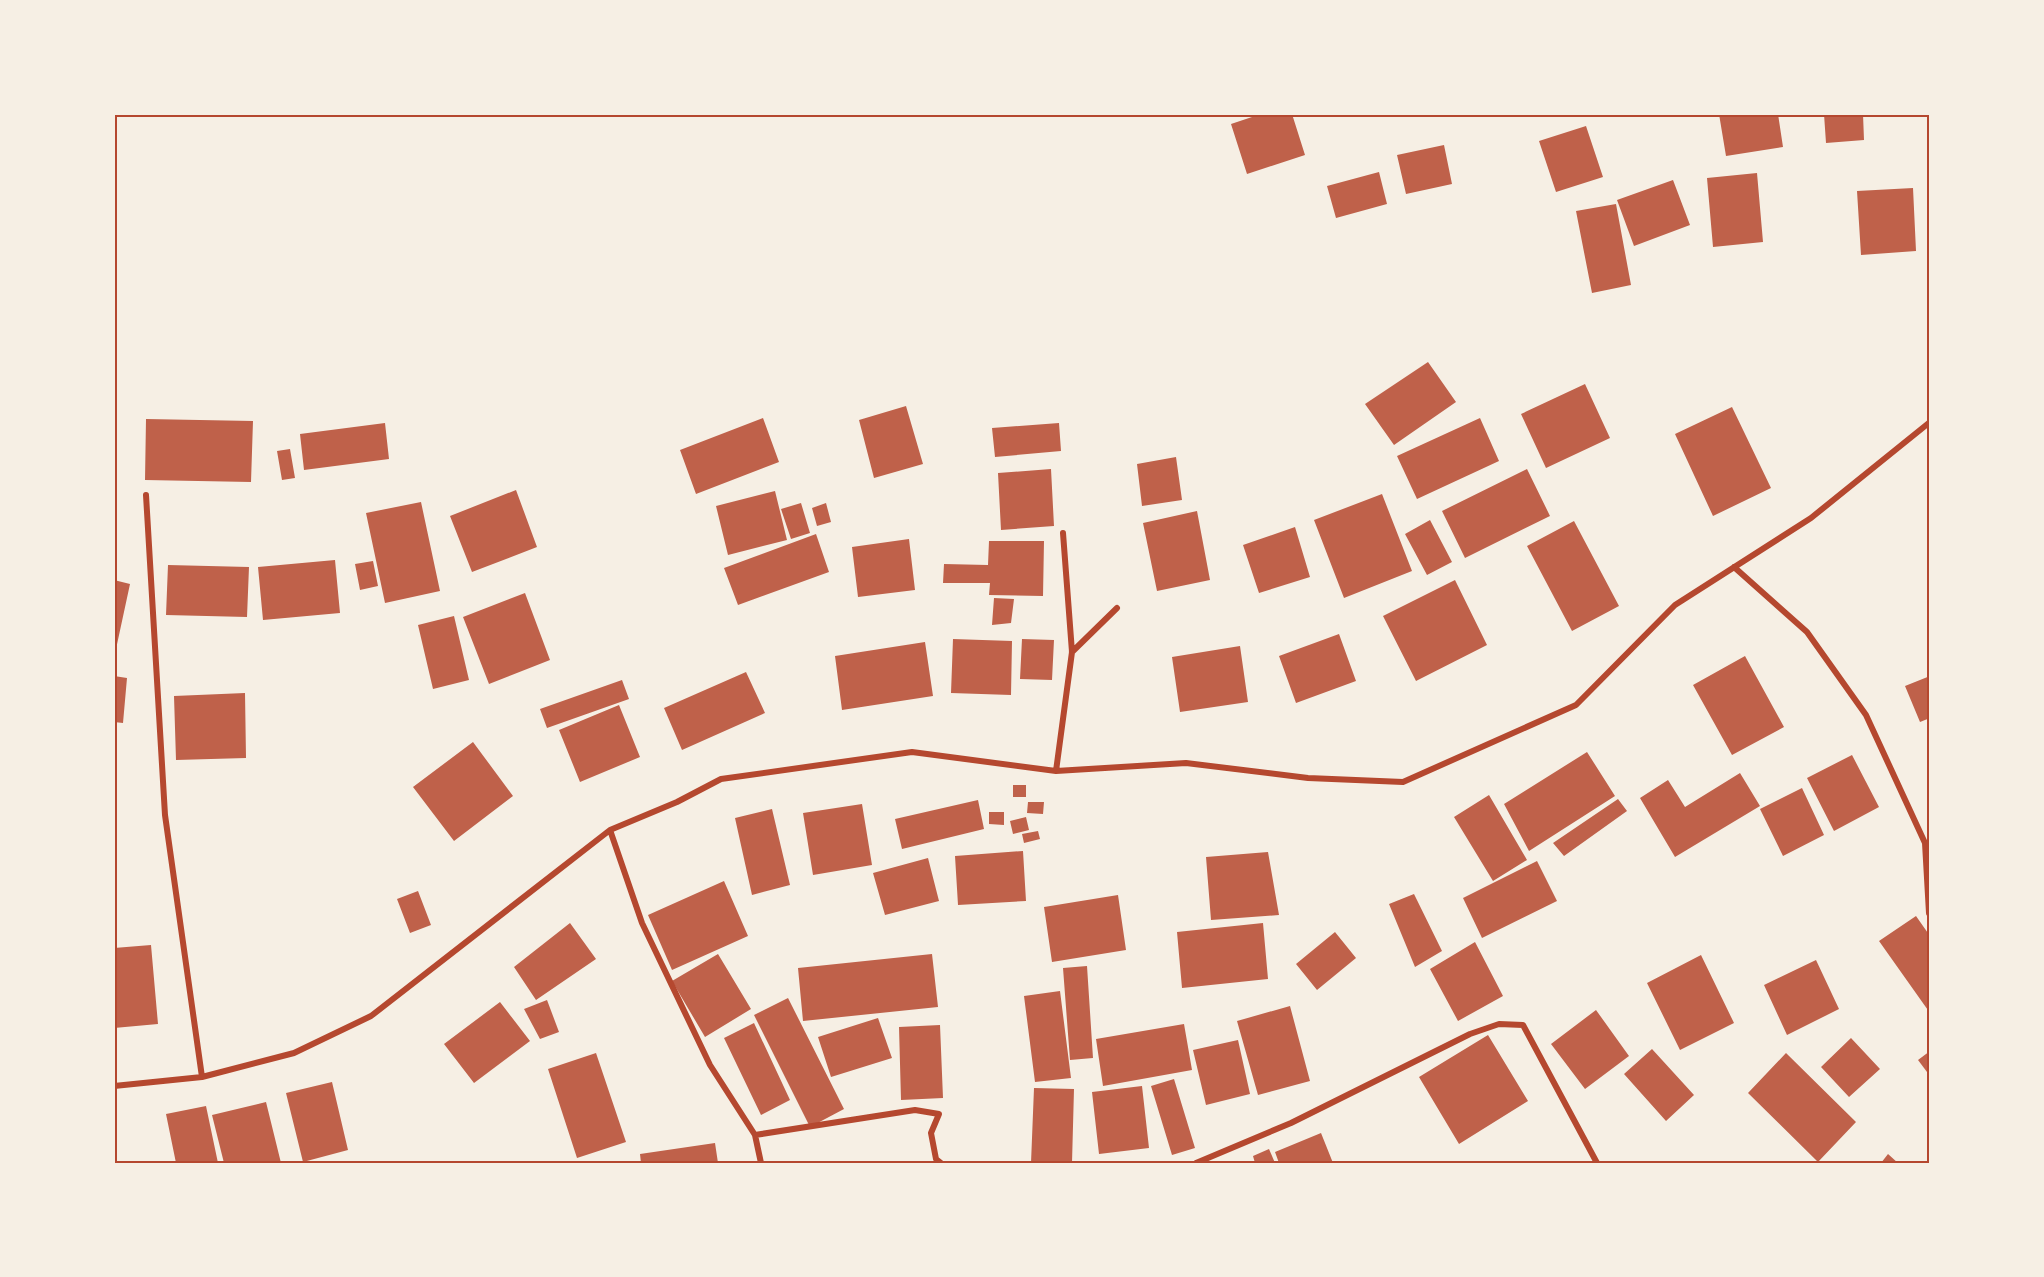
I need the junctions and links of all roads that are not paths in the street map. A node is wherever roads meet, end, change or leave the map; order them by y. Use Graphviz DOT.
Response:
graph roads {
  1 [pos="1930,422"];
  2 [pos="146,495"];
  3 [pos="1063,533"];
  4 [pos="1734,567"];
  5 [pos="1117,608"];
  6 [pos="1072,652"];
  7 [pos="1056,771"];
  8 [pos="610,830"];
  9 [pos="1929,913"];
  10 [pos="202,1077"];
  11 [pos="114,1086"];
  12 [pos="755,1136"];
  13 [pos="761,1163"];
  14 [pos="941,1163"];
  15 [pos="1196,1163"];
  16 [pos="1597,1163"];
  1 -- 4 [label="street"];
  2 -- 10 [label="street"];
  3 -- 6 [label="street"];
  4 -- 7 [label="street"];
  4 -- 9 [label="street"];
  5 -- 6 [label="street"];
  6 -- 7 [label="street"];
  7 -- 8 [label="street"];
  8 -- 10 [label="street"];
  8 -- 12 [label="street"];
  10 -- 11 [label="street"];
  12 -- 13 [label="street"];
  12 -- 14 [label="street"];
  15 -- 16 [label="street"];
}
